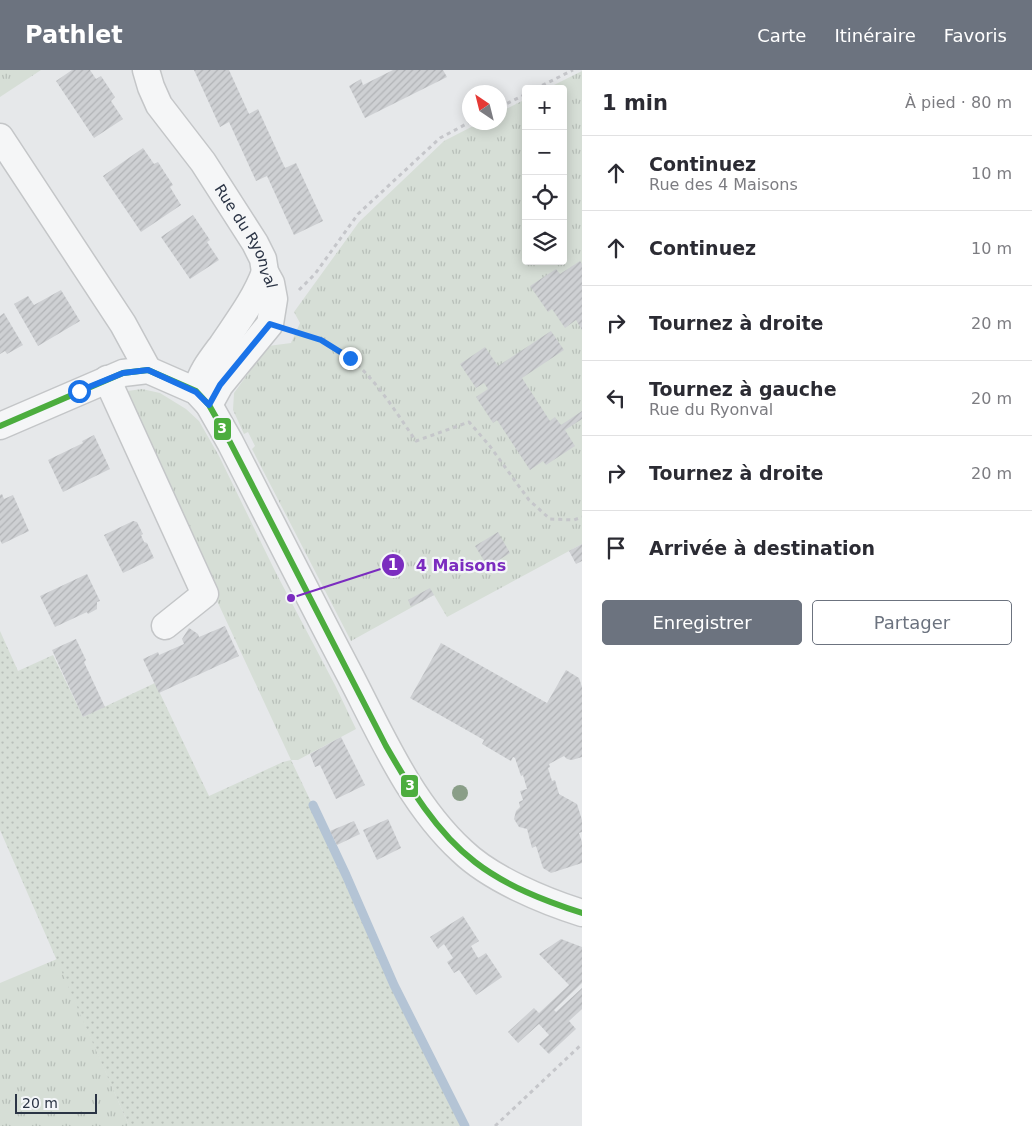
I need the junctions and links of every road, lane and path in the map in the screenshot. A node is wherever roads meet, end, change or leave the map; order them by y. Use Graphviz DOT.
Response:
graph roads {
  1 [pos="146,70"];
  2 [pos="573,70"];
  3 [pos="544,85"];
  4 [pos="522,96"];
  5 [pos="507,103"];
  6 [pos="462,126"];
  7 [pos="0,137"];
  8 [pos="265,272"];
  9 [pos="294,292"];
  10 [pos="270,324"];
  11 [pos="126,374"];
  12 [pos="202,398"];
  13 [pos="0,426"];
  14 [pos="582,517"];
  15 [pos="164,626"];
  16 [pos="582,913"];
  17 [pos="582,1044"];
  18 [pos="495,1126"];
  1 -- 8 [label="street, Rue du Ryonval"];
  2 -- 3 [label="path"];
  4 -- 5 [label="path"];
  6 -- 9 [label="path"];
  7 -- 11 [label="street"];
  8 -- 10 [label="street, Rue du Ryonval"];
  8 -- 12 [label="street"];
  10 -- 12 [label="street"];
  10 -- 14 [label="path"];
  11 -- 12 [label="street"];
  11 -- 13 [label="street"];
  11 -- 15 [label="street"];
  12 -- 16 [label="street"];
  17 -- 18 [label="path"];
}
